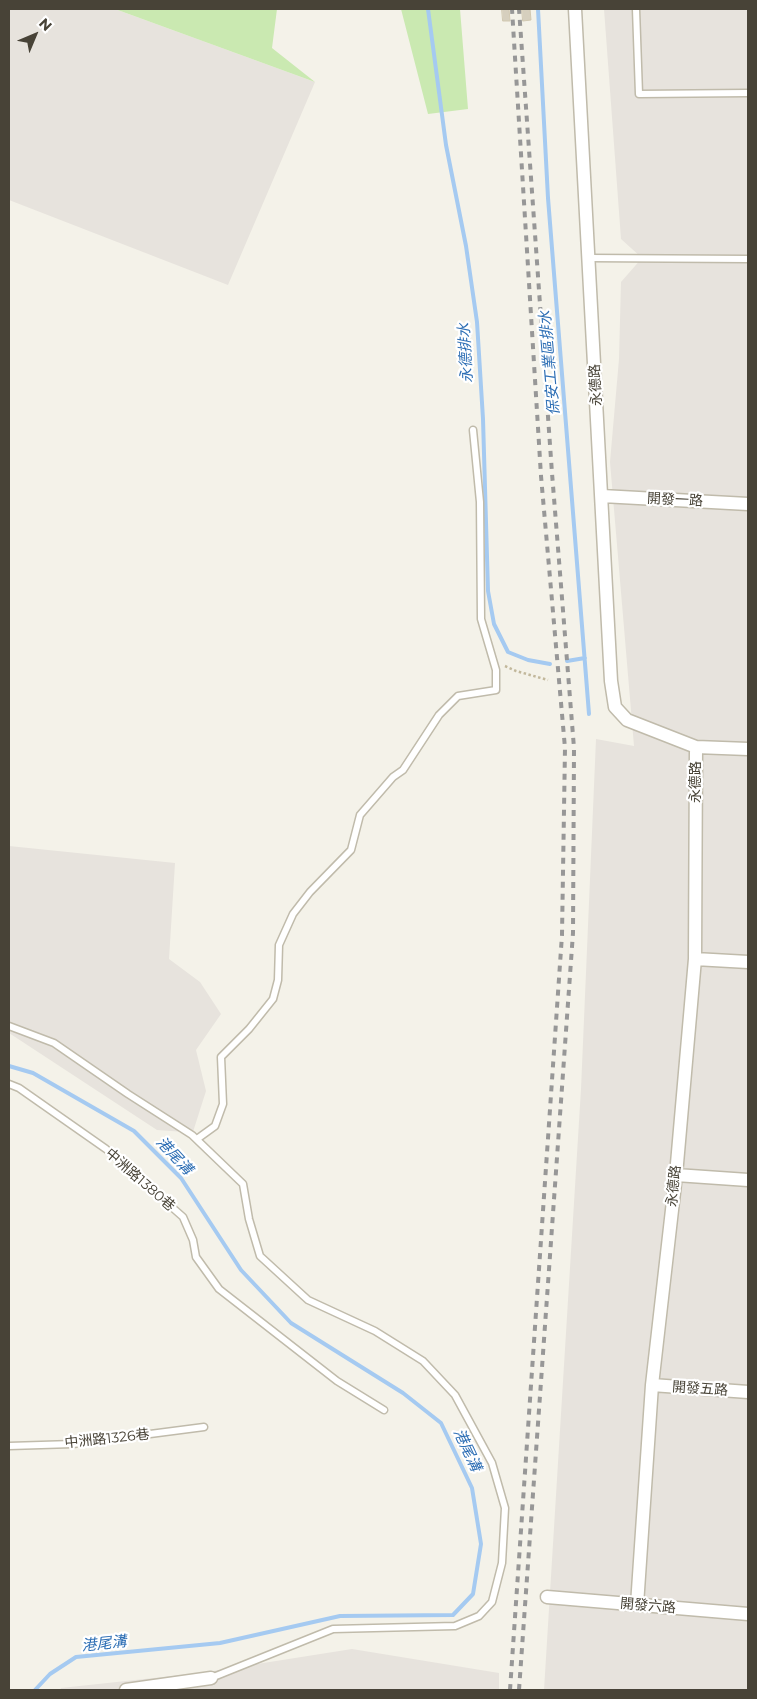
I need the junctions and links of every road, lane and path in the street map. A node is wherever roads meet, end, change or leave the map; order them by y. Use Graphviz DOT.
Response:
graph roads {
  1 [pos="575,9"];
  2 [pos="636,9"];
  3 [pos="748,93"];
  4 [pos="589,258"];
  5 [pos="748,260"];
  6 [pos="473,430"];
  7 [pos="602,496"];
  8 [pos="748,504"];
  9 [pos="493,659"];
  10 [pos="548,680"];
  11 [pos="696,747"];
  12 [pos="748,750"];
  13 [pos="695,959"];
  14 [pos="748,962"];
  15 [pos="9,1026"];
  16 [pos="9,1084"];
  17 [pos="197,1139"];
  18 [pos="676,1175"];
  19 [pos="748,1180"];
  20 [pos="652,1385"];
  21 [pos="748,1392"];
  22 [pos="384,1410"];
  23 [pos="204,1427"];
  24 [pos="9,1446"];
  25 [pos="548,1597"];
  26 [pos="637,1605"];
  27 [pos="748,1614"];
  28 [pos="211,1678"];
  29 [pos="126,1690"];
  1 -- 4 [label="street, 永德路"];
  2 -- 3 [label="lane"];
  4 -- 5 [label="lane"];
  4 -- 7 [label="street, 永德路"];
  6 -- 9 [label="lane"];
  7 -- 8 [label="street, 開發一路"];
  7 -- 11 [label="street, 永德路"];
  9 -- 10 [label="path"];
  9 -- 17 [label="lane"];
  11 -- 12 [label="street"];
  11 -- 13 [label="street, 永德路"];
  13 -- 14 [label="street"];
  13 -- 18 [label="street, 永德路"];
  15 -- 17 [label="lane"];
  16 -- 22 [label="lane, 中洲路1380巷"];
  17 -- 28 [label="lane"];
  18 -- 19 [label="street"];
  18 -- 20 [label="street, 永德路"];
  20 -- 21 [label="street, 開發五路"];
  20 -- 26 [label="street, 永德路"];
  23 -- 24 [label="lane, 中洲路1326巷"];
  25 -- 26 [label="street, 開發六路"];
  26 -- 27 [label="street, 開發六路"];
  28 -- 29 [label="street"];
}
